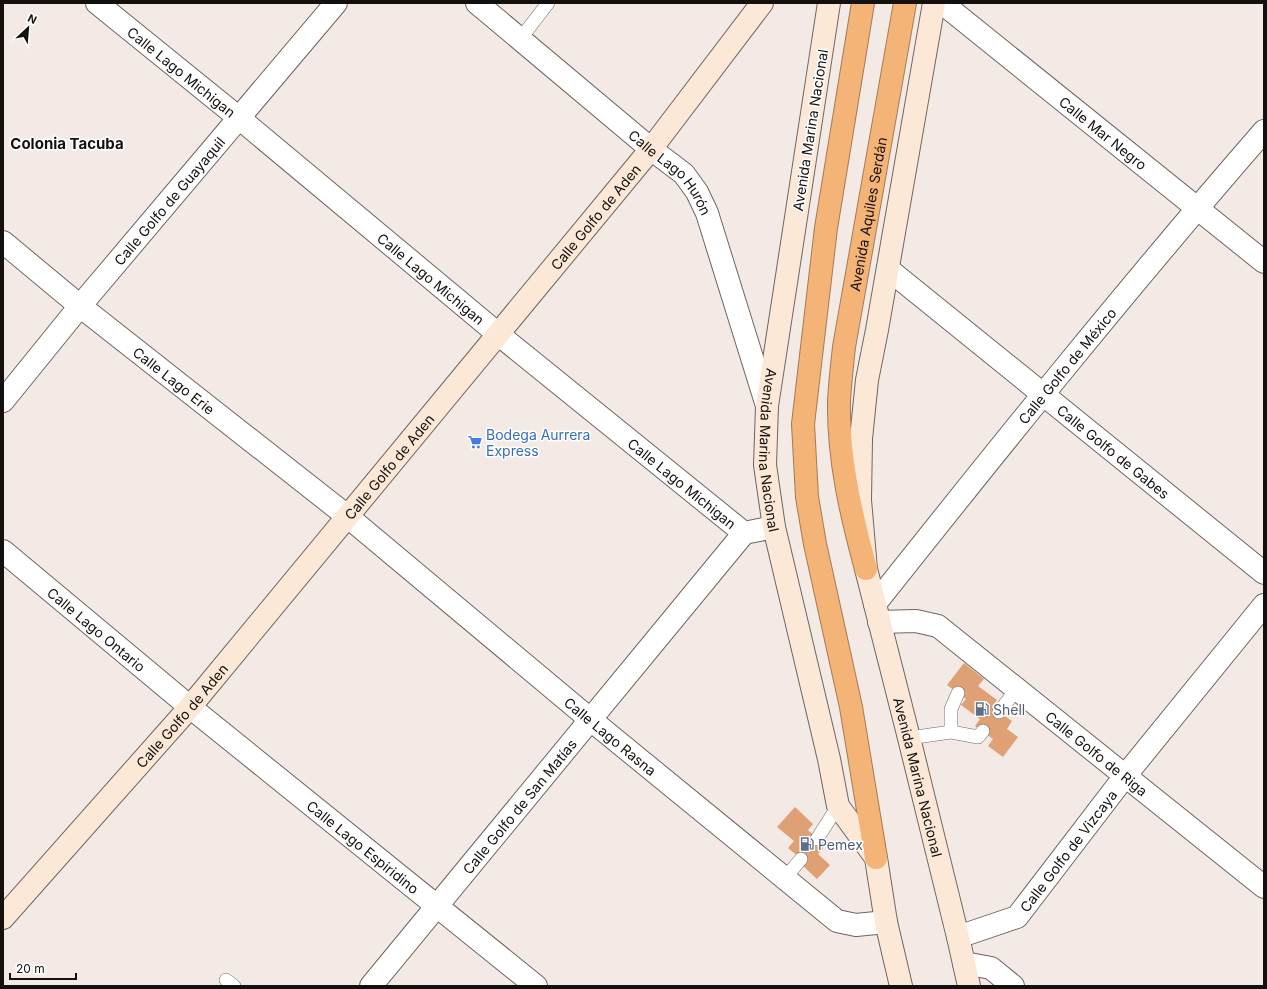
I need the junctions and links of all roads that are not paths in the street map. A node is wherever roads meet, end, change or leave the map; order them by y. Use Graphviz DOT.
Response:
graph roads {
  1 [pos="97,3"];
  2 [pos="336,3"];
  3 [pos="477,3"];
  4 [pos="548,3"];
  5 [pos="762,3"];
  6 [pos="829,3"];
  7 [pos="934,3"];
  8 [pos="942,3"];
  9 [pos="862,8"];
  10 [pos="903,11"];
  11 [pos="521,38"];
  12 [pos="239,118"];
  13 [pos="1264,131"];
  14 [pos="651,149"];
  15 [pos="1197,208"];
  16 [pos="3,242"];
  17 [pos="1264,262"];
  18 [pos="888,269"];
  19 [pos="80,306"];
  20 [pos="498,334"];
  21 [pos="1042,394"];
  22 [pos="3,401"];
  23 [pos="767,406"];
  24 [pos="840,426"];
  25 [pos="348,516"];
  26 [pos="774,527"];
  27 [pos="744,533"];
  28 [pos="3,551"];
  29 [pos="866,569"];
  30 [pos="1264,573"];
  31 [pos="1264,605"];
  32 [pos="877,613"];
  33 [pos="1016,690"];
  34 [pos="958,693"];
  35 [pos="190,707"];
  36 [pos="999,712"];
  37 [pos="591,720"];
  38 [pos="983,731"];
  39 [pos="951,732"];
  40 [pos="910,738"];
  41 [pos="1125,776"];
  42 [pos="838,806"];
  43 [pos="817,839"];
  44 [pos="876,858"];
  45 [pos="801,859"];
  46 [pos="785,878"];
  47 [pos="1264,888"];
  48 [pos="437,906"];
  49 [pos="3,918"];
  50 [pos="886,922"];
  51 [pos="958,937"];
  52 [pos="964,963"];
  53 [pos="371,986"];
  54 [pos="536,986"];
  55 [pos="901,986"];
  56 [pos="969,986"];
  57 [pos="1013,986"];
  1 -- 12 [label="street, Calle Lago Michigan"];
  2 -- 12 [label="street, Calle Golfo de Guayaquil"];
  3 -- 11 [label="street, Calle Lago Hurón"];
  4 -- 11 [label="lane"];
  5 -- 14 [label="main road, Calle Golfo de Aden"];
  6 -- 23 [label="main road, Avenida Marina Nacional"];
  7 -- 18 [label="main road, Avenida Marina Nacional"];
  8 -- 15 [label="street, Calle Mar Negro"];
  9 -- 44 [label="highway, Avenida Marina Nacional"];
  10 -- 24 [label="highway, Avenida Aquiles Serdán"];
  11 -- 14 [label="street, Calle Lago Hurón"];
  12 -- 19 [label="street, Calle Golfo de Guayaquil"];
  12 -- 20 [label="street, Calle Lago Michigan"];
  13 -- 15 [label="street, Calle Golfo de México"];
  14 -- 20 [label="main road, Calle Golfo de Aden"];
  14 -- 23 [label="street, Calle Lago Hurón"];
  15 -- 17 [label="street, Calle Mar Negro"];
  15 -- 21 [label="street, Calle Golfo de México"];
  16 -- 19 [label="street, Calle Lago Erie"];
  18 -- 21 [label="street, Calle Golfo de Gabes"];
  18 -- 29 [label="main road, Avenida Marina Nacional"];
  19 -- 22 [label="street, Calle Golfo de Guayaquil"];
  19 -- 25 [label="street, Calle Lago Erie"];
  20 -- 25 [label="main road, Calle Golfo de Aden"];
  20 -- 27 [label="street, Calle Lago Michigan"];
  21 -- 30 [label="street, Calle Golfo de Gabes"];
  21 -- 32 [label="street, Calle Golfo de México"];
  23 -- 26 [label="main road, Avenida Marina Nacional"];
  24 -- 29 [label="highway, Avenida Marina Nacional"];
  25 -- 35 [label="main road, Calle Golfo de Aden"];
  25 -- 37 [label="street, Calle Lago Rasna"];
  26 -- 27 [label="street, Calle Lago Michigan"];
  26 -- 42 [label="main road, Avenida Marina Nacional"];
  27 -- 37 [label="street, Calle Golfo de San Matías"];
  28 -- 35 [label="street, Calle Lago Ontario"];
  29 -- 32 [label="main road, Avenida Marina Nacional"];
  31 -- 41 [label="street, Calle Golfo de Vizcaya"];
  32 -- 33 [label="street, Calle Golfo de Riga"];
  32 -- 40 [label="main road, Avenida Marina Nacional"];
  33 -- 36 [label="lane"];
  33 -- 41 [label="street, Calle Golfo de Riga"];
  34 -- 39 [label="lane"];
  35 -- 48 [label="street, Calle Lago Espiridino"];
  35 -- 49 [label="main road, Calle Golfo de Aden"];
  37 -- 46 [label="street, Calle Lago Rasna"];
  37 -- 48 [label="street, Calle Golfo de San Matías"];
  38 -- 39 [label="lane"];
  39 -- 40 [label="lane"];
  40 -- 51 [label="main road, Avenida Marina Nacional"];
  41 -- 47 [label="street, Calle Golfo de Riga"];
  41 -- 51 [label="street, Calle Golfo de Vizcaya"];
  42 -- 43 [label="lane"];
  42 -- 44 [label="main road, Avenida Marina Nacional"];
  44 -- 50 [label="main road, Avenida Marina Nacional"];
  45 -- 46 [label="lane"];
  46 -- 50 [label="street, Calle Lago Rasna"];
  48 -- 53 [label="street, Calle Golfo de San Matías"];
  48 -- 54 [label="street, Calle Lago Espiridino"];
  50 -- 55 [label="main road, Avenida Marina Nacional"];
  51 -- 52 [label="main road, Avenida Marina Nacional"];
  52 -- 56 [label="main road, Avenida Marina Nacional"];
  52 -- 57 [label="street"];
}
